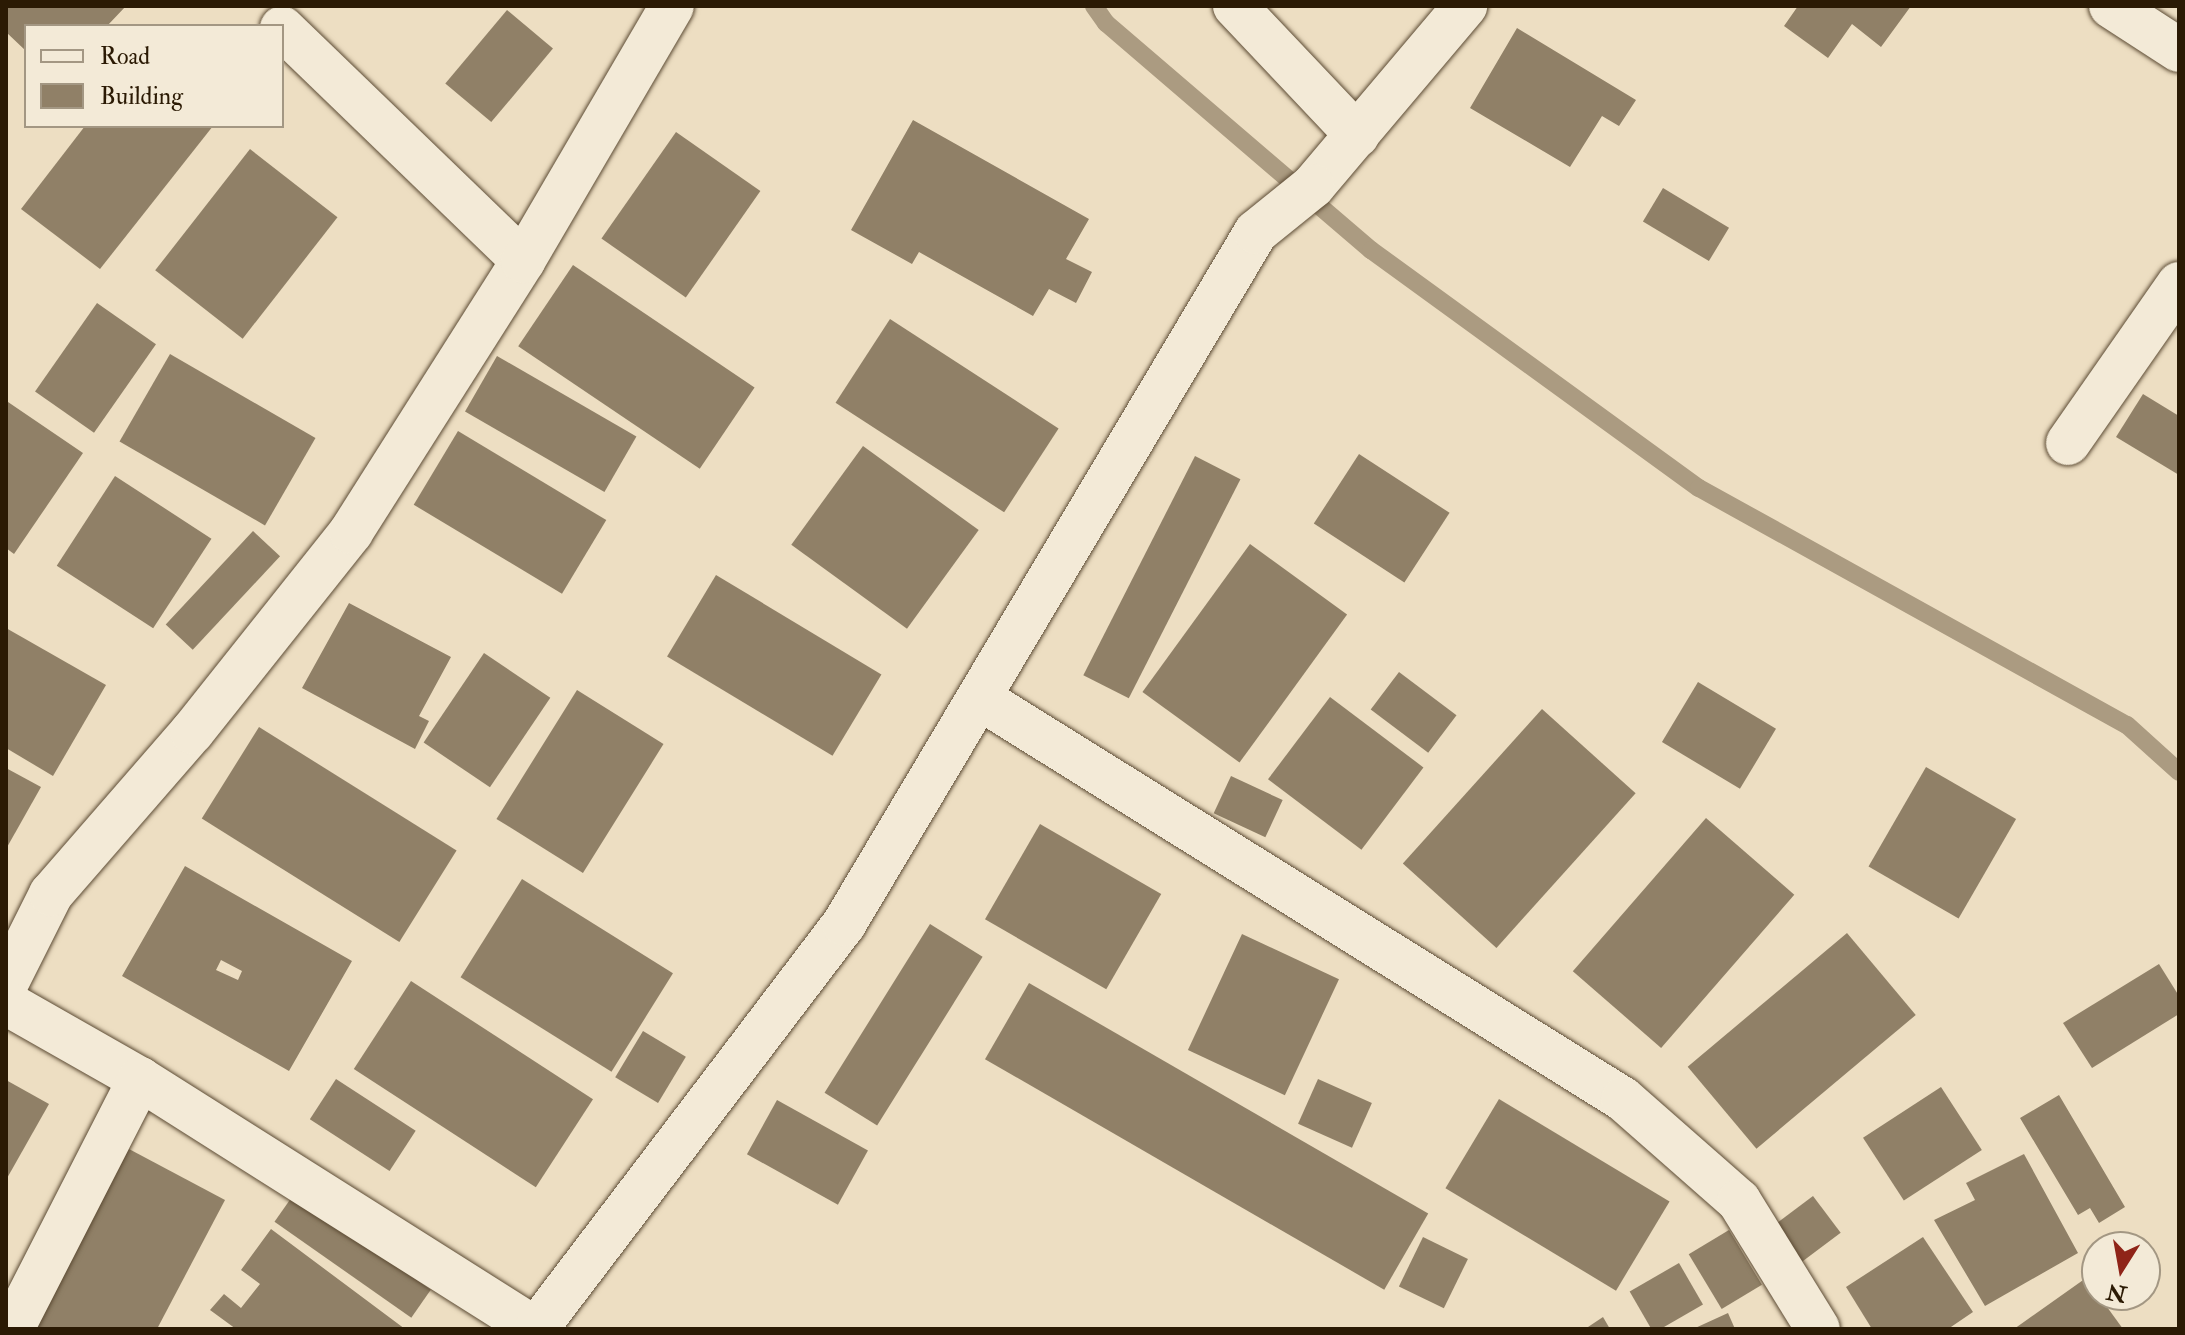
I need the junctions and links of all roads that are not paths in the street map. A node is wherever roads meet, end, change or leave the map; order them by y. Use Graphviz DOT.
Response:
graph roads {
  1 [pos="260,6"];
  2 [pos="672,6"];
  3 [pos="1235,6"];
  4 [pos="1465,6"];
  5 [pos="2111,6"];
  6 [pos="278,24"];
  7 [pos="284,30"];
  8 [pos="2179,50"];
  9 [pos="1357,135"];
  10 [pos="523,261"];
  11 [pos="2179,284"];
  12 [pos="2068,443"];
  13 [pos="981,699"];
  14 [pos="6,984"];
  15 [pos="6,1003"];
  16 [pos="140,1079"];
  17 [pos="12,1329"];
  18 [pos="536,1329"];
  19 [pos="1818,1329"];
  1 -- 6 [label="street"];
  2 -- 10 [label="street"];
  3 -- 9 [label="street"];
  4 -- 9 [label="street"];
  5 -- 8 [label="street"];
  7 -- 10 [label="street"];
  9 -- 13 [label="street"];
  10 -- 14 [label="street"];
  11 -- 12 [label="street"];
  13 -- 18 [label="street"];
  13 -- 19 [label="street"];
  15 -- 16 [label="street"];
  16 -- 17 [label="street"];
  16 -- 18 [label="street"];
}
